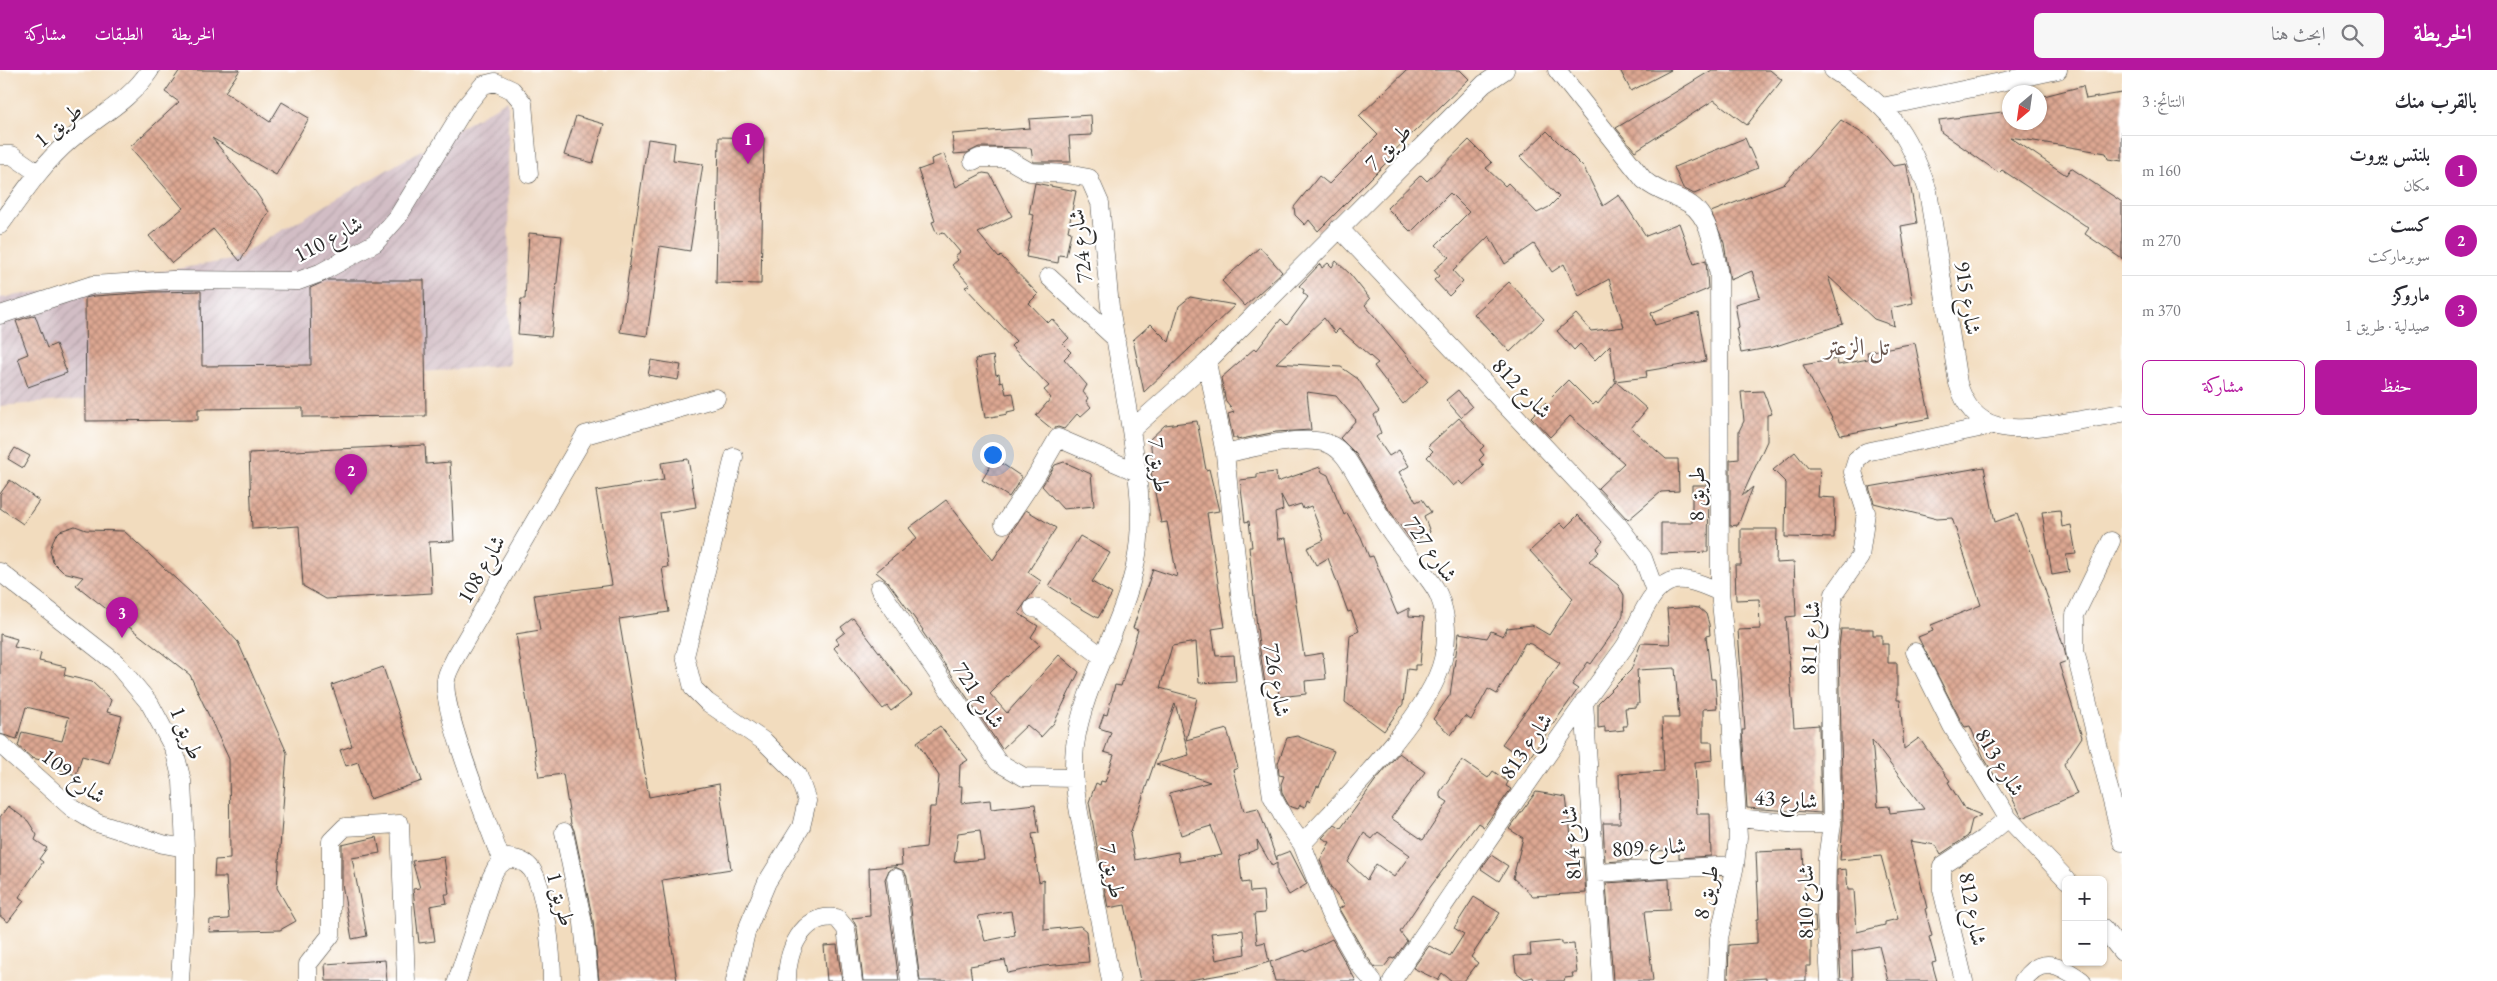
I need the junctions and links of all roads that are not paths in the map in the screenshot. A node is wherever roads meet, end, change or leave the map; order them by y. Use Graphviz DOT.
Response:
graph roads {
  1 [pos="150,70"];
  2 [pos="1505,70"];
  3 [pos="1557,70"];
  4 [pos="1833,70"];
  5 [pos="2058,70"];
  6 [pos="1882,107"];
  7 [pos="0,155"];
  8 [pos="973,161"];
  9 [pos="38,173"];
  10 [pos="529,174"];
  11 [pos="0,225"];
  12 [pos="1339,228"];
  13 [pos="1049,277"];
  14 [pos="0,315"];
  15 [pos="1116,339"];
  16 [pos="1207,362"];
  17 [pos="716,398"];
  18 [pos="2122,413"];
  19 [pos="1993,425"];
  20 [pos="1131,430"];
  21 [pos="1225,454"];
  22 [pos="734,457"];
  23 [pos="1137,472"];
  24 [pos="1004,524"];
  25 [pos="2111,541"];
  26 [pos="0,572"];
  27 [pos="879,588"];
  28 [pos="1655,591"];
  29 [pos="1720,592"];
  30 [pos="1033,608"];
  31 [pos="1915,652"];
  32 [pos="1104,658"];
  33 [pos="1584,701"];
  34 [pos="0,744"];
  35 [pos="1073,778"];
  36 [pos="1738,818"];
  37 [pos="2008,818"];
  38 [pos="1832,824"];
  39 [pos="564,832"];
  40 [pos="2122,842"];
  41 [pos="1302,844"];
  42 [pos="185,848"];
  43 [pos="502,862"];
  44 [pos="1735,865"];
  45 [pos="1596,873"];
  46 [pos="2063,876"];
  47 [pos="896,878"];
  48 [pos="2107,933"];
  49 [pos="2122,952"];
  50 [pos="180,981"];
  51 [pos="308,981"];
  52 [pos="406,981"];
  53 [pos="457,981"];
  54 [pos="552,981"];
  55 [pos="589,981"];
  56 [pos="735,981"];
  57 [pos="787,981"];
  58 [pos="853,981"];
  59 [pos="910,981"];
  60 [pos="1111,981"];
  61 [pos="1373,981"];
  62 [pos="1392,981"];
  63 [pos="1602,981"];
  64 [pos="1717,981"];
  65 [pos="1830,981"];
  66 [pos="1964,981"];
  67 [pos="2023,981"];
  68 [pos="2082,981"];
  1 -- 9 [label="street, طريق 1"];
  2 -- 12 [label="street, 7 طريق"];
  3 -- 29 [label="street, طريق 8"];
  4 -- 6 [label="street, شارع 915"];
  5 -- 6 [label="street"];
  6 -- 19 [label="street, شارع 915"];
  7 -- 9 [label="street, طريق 1"];
  8 -- 15 [label="street, شارع 724"];
  9 -- 11 [label="street, طريق 1"];
  10 -- 14 [label="street, شارع 110"];
  12 -- 16 [label="street, 7 طريق"];
  12 -- 28 [label="street, شارع 812"];
  13 -- 15 [label="street"];
  15 -- 20 [label="street, شارع 724"];
  16 -- 20 [label="street, 7 طريق"];
  16 -- 21 [label="street, شارع 726"];
  17 -- 43 [label="street, شارع 108"];
  18 -- 19 [label="street, شارع 915"];
  19 -- 38 [label="street, شارع 811"];
  20 -- 23 [label="street, 7 طريق"];
  21 -- 41 [label="street, شارع 726"];
  21 -- 41 [label="street, شارع 727"];
  22 -- 56 [label="street"];
  23 -- 24 [label="street"];
  23 -- 32 [label="street, 7 طريق"];
  25 -- 40 [label="street"];
  26 -- 42 [label="street, طريق 1"];
  27 -- 35 [label="street, شارع 721"];
  28 -- 29 [label="street"];
  28 -- 33 [label="street, شارع 813"];
  29 -- 36 [label="street, طريق 8"];
  30 -- 32 [label="street"];
  31 -- 37 [label="street, شارع 813"];
  32 -- 35 [label="street, 7 طريق"];
  33 -- 45 [label="street, شارع 814"];
  33 -- 62 [label="street, شارع 813"];
  34 -- 42 [label="street, شارع 109"];
  35 -- 60 [label="street, 7 طريق"];
  36 -- 38 [label="street, شارع 43"];
  36 -- 44 [label="street, طريق 8"];
  37 -- 46 [label="street, شارع 813"];
  37 -- 66 [label="street, شارع 812"];
  38 -- 65 [label="street, شارع 810"];
  39 -- 55 [label="street"];
  41 -- 61 [label="street, شارع 726"];
  42 -- 50 [label="street, طريق 1"];
  43 -- 53 [label="street"];
  43 -- 54 [label="street, طريق 1"];
  44 -- 45 [label="street, شارع 809"];
  44 -- 64 [label="street, طريق 8"];
  45 -- 63 [label="street, شارع 814"];
  47 -- 59 [label="street"];
  48 -- 49 [label="street"];
  51 -- 52 [label="street"];
  57 -- 58 [label="street"];
  67 -- 68 [label="street"];
}
